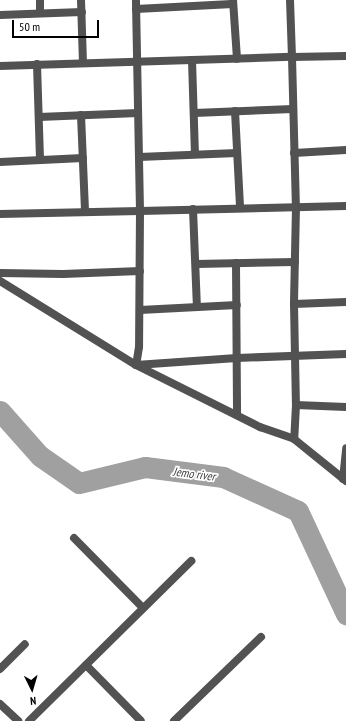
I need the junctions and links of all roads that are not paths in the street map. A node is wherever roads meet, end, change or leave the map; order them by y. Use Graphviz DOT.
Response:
graph roads {
  1 [pos="40,0"];
  2 [pos="81,0"];
  3 [pos="136,0"];
  4 [pos="290,0"];
  5 [pos="233,2"];
  6 [pos="193,3"];
  7 [pos="136,9"];
  8 [pos="82,12"];
  9 [pos="40,13"];
  10 [pos="0,15"];
  11 [pos="346,56"];
  12 [pos="292,57"];
  13 [pos="238,59"];
  14 [pos="192,60"];
  15 [pos="83,62"];
  16 [pos="138,62"];
  17 [pos="37,64"];
  18 [pos="0,66"];
  19 [pos="293,109"];
  20 [pos="235,111"];
  21 [pos="138,113"];
  22 [pos="194,114"];
  23 [pos="81,115"];
  24 [pos="39,117"];
  25 [pos="346,150"];
  26 [pos="237,153"];
  27 [pos="294,153"];
  28 [pos="195,154"];
  29 [pos="139,157"];
  30 [pos="83,158"];
  31 [pos="40,160"];
  32 [pos="0,162"];
  33 [pos="346,206"];
  34 [pos="296,207"];
  35 [pos="240,208"];
  36 [pos="194,209"];
  37 [pos="140,211"];
  38 [pos="85,212"];
  39 [pos="0,214"];
  40 [pos="295,262"];
  41 [pos="236,263"];
  42 [pos="196,264"];
  43 [pos="140,271"];
  44 [pos="0,273"];
  45 [pos="0,281"];
  46 [pos="346,302"];
  47 [pos="294,304"];
  48 [pos="237,305"];
  49 [pos="197,306"];
  50 [pos="140,310"];
  51 [pos="346,354"];
  52 [pos="294,355"];
  53 [pos="237,358"];
  54 [pos="136,365"];
  55 [pos="296,405"];
  56 [pos="346,407"];
  57 [pos="237,415"];
  58 [pos="294,439"];
  59 [pos="346,448"];
  60 [pos="345,480"];
  61 [pos="74,538"];
  62 [pos="191,561"];
  63 [pos="143,608"];
  64 [pos="261,637"];
  65 [pos="25,644"];
  66 [pos="86,665"];
  67 [pos="0,668"];
  68 [pos="0,704"];
  69 [pos="18,721"];
  70 [pos="29,721"];
  71 [pos="141,721"];
  72 [pos="174,721"];
  1 -- 9 [label="street"];
  2 -- 8 [label="street"];
  3 -- 7 [label="street"];
  4 -- 12 [label="street"];
  5 -- 6 [label="street"];
  5 -- 13 [label="street"];
  6 -- 7 [label="street"];
  7 -- 16 [label="street"];
  8 -- 9 [label="street"];
  8 -- 15 [label="street"];
  9 -- 10 [label="street"];
  11 -- 12 [label="street"];
  12 -- 13 [label="street"];
  12 -- 19 [label="street"];
  13 -- 14 [label="street"];
  14 -- 16 [label="street"];
  14 -- 22 [label="street"];
  15 -- 16 [label="street"];
  15 -- 17 [label="street"];
  16 -- 21 [label="street"];
  17 -- 18 [label="street"];
  17 -- 24 [label="street"];
  19 -- 20 [label="street"];
  19 -- 27 [label="street"];
  20 -- 22 [label="street"];
  20 -- 26 [label="street"];
  21 -- 23 [label="street"];
  21 -- 29 [label="street"];
  22 -- 28 [label="street"];
  23 -- 24 [label="street"];
  23 -- 30 [label="street"];
  24 -- 31 [label="street"];
  25 -- 27 [label="street"];
  26 -- 28 [label="street"];
  26 -- 35 [label="street"];
  27 -- 34 [label="street"];
  28 -- 29 [label="street"];
  29 -- 37 [label="street"];
  30 -- 31 [label="street"];
  30 -- 38 [label="street"];
  31 -- 32 [label="street"];
  33 -- 34 [label="street"];
  34 -- 35 [label="street"];
  34 -- 40 [label="street"];
  35 -- 36 [label="street"];
  36 -- 37 [label="street"];
  36 -- 42 [label="street"];
  37 -- 38 [label="street"];
  37 -- 43 [label="street"];
  38 -- 39 [label="street"];
  40 -- 41 [label="street"];
  40 -- 47 [label="street"];
  41 -- 42 [label="street"];
  41 -- 48 [label="street"];
  42 -- 49 [label="street"];
  43 -- 44 [label="street"];
  43 -- 50 [label="street"];
  45 -- 54 [label="street"];
  46 -- 47 [label="street"];
  47 -- 52 [label="street"];
  48 -- 49 [label="street"];
  48 -- 53 [label="street"];
  49 -- 50 [label="street"];
  50 -- 54 [label="street"];
  51 -- 52 [label="street"];
  52 -- 53 [label="street"];
  52 -- 55 [label="street"];
  53 -- 54 [label="street"];
  53 -- 57 [label="street"];
  54 -- 57 [label="street"];
  55 -- 56 [label="street"];
  55 -- 58 [label="street"];
  57 -- 58 [label="street"];
  58 -- 60 [label="street"];
  59 -- 60 [label="street"];
  61 -- 63 [label="street"];
  62 -- 63 [label="street"];
  63 -- 66 [label="street"];
  64 -- 72 [label="street"];
  65 -- 67 [label="street"];
  66 -- 70 [label="street"];
  66 -- 71 [label="street"];
  68 -- 69 [label="street"];
}
